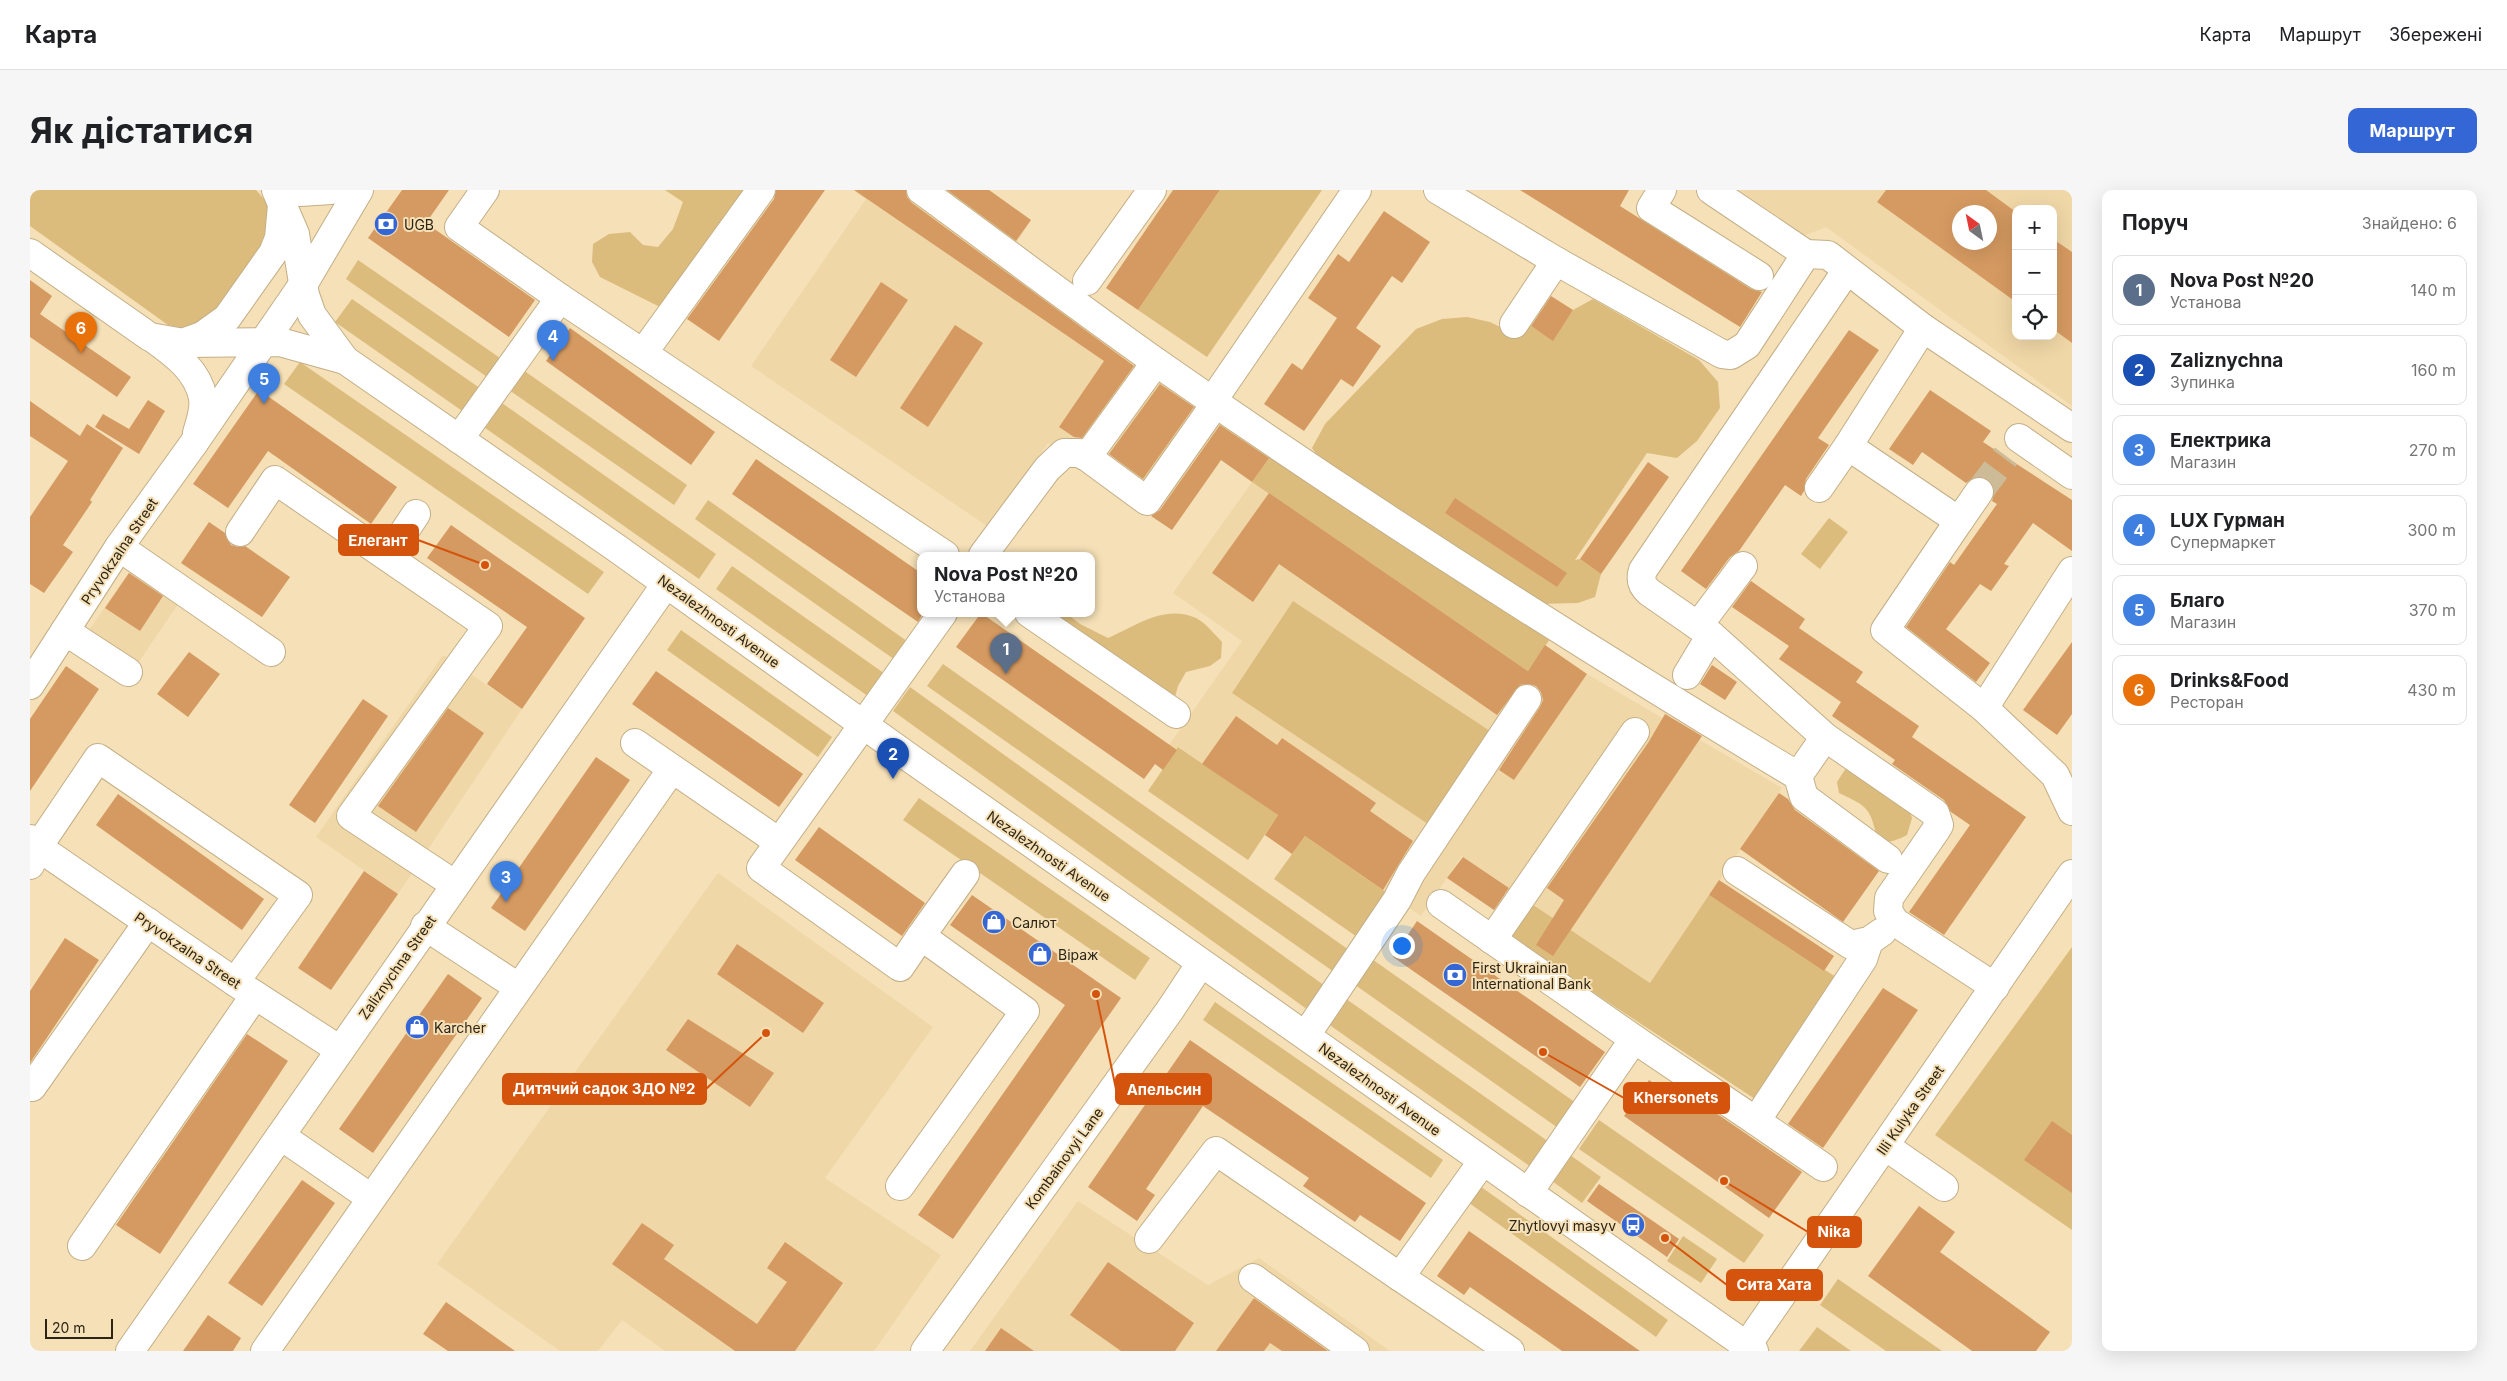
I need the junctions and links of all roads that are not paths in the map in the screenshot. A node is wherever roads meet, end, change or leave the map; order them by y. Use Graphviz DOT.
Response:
graph roads {
  1 [pos="331,190"];
  2 [pos="360,190"];
  3 [pos="485,190"];
  4 [pos="761,190"];
  5 [pos="921,190"];
  6 [pos="1152,190"];
  7 [pos="1357,190"];
  8 [pos="1438,190"];
  9 [pos="1662,190"];
  10 [pos="1711,190"];
  11 [pos="283,195"];
  12 [pos="30,253"];
  13 [pos="1806,254"];
  14 [pos="1556,261"];
  15 [pos="1847,270"];
  16 [pos="1759,276"];
  17 [pos="1087,281"];
  18 [pos="304,283"];
  19 [pos="560,298"];
  20 [pos="1514,324"];
  21 [pos="1923,328"];
  22 [pos="150,337"];
  23 [pos="265,341"];
  24 [pos="191,343"];
  25 [pos="643,353"];
  26 [pos="345,360"];
  27 [pos="1156,362"];
  28 [pos="1212,405"];
  29 [pos="2042,409"];
  30 [pos="2072,428"];
  31 [pos="459,439"];
  32 [pos="194,443"];
  33 [pos="1848,446"];
  34 [pos="1087,457"];
  35 [pos="2072,475"];
  36 [pos="1819,488"];
  37 [pos="1979,492"];
  38 [pos="416,514"];
  39 [pos="1959,520"];
  40 [pos="240,532"];
  41 [pos="119,547"];
  42 [pos="941,552"];
  43 [pos="985,552"];
  44 [pos="388,556"];
  45 [pos="1743,566"];
  46 [pos="2072,571"];
  47 [pos="666,584"];
  48 [pos="940,617"];
  49 [pos="1035,617"];
  50 [pos="1704,630"];
  51 [pos="65,631"];
  52 [pos="271,652"];
  53 [pos="128,672"];
  54 [pos="33,673"];
  55 [pos="1687,675"];
  56 [pos="1527,699"];
  57 [pos="1984,708"];
  58 [pos="1176,714"];
  59 [pos="862,724"];
  60 [pos="1635,732"];
  61 [pos="1824,737"];
  62 [pos="635,743"];
  63 [pos="672,769"];
  64 [pos="1798,776"];
  65 [pos="2072,810"];
  66 [pos="780,842"];
  67 [pos="33,850"];
  68 [pos="1888,859"];
  69 [pos="1737,871"];
  70 [pos="965,874"];
  71 [pos="2072,874"];
  72 [pos="454,884"];
  73 [pos="1442,904"];
  74 [pos="148,922"];
  75 [pos="1895,922"];
  76 [pos="426,926"];
  77 [pos="921,936"];
  78 [pos="1492,940"];
  79 [pos="1869,941"];
  80 [pos="1201,963"];
  81 [pos="518,987"];
  82 [pos="1996,987"];
  83 [pos="245,989"];
  84 [pos="1306,1035"];
  85 [pos="1634,1039"];
  86 [pos="340,1050"];
  87 [pos="32,1087"];
  88 [pos="1756,1121"];
  89 [pos="281,1136"];
  90 [pos="1885,1146"];
  91 [pos="1482,1162"];
  92 [pos="1823,1167"];
  93 [pos="900,1186"];
  94 [pos="1944,1187"];
  95 [pos="1528,1193"];
  96 [pos="371,1198"];
  97 [pos="1149,1239"];
  98 [pos="82,1246"];
  99 [pos="1400,1277"];
  100 [pos="1253,1278"];
  101 [pos="1748,1349"];
  102 [pos="130,1351"];
  103 [pos="265,1351"];
  104 [pos="926,1351"];
  105 [pos="1355,1351"];
  106 [pos="1510,1351"];
  1 -- 11 [label="street"];
  2 -- 18 [label="street, Pryvokzalna Street"];
  3 -- 19 [label="street"];
  4 -- 25 [label="street"];
  5 -- 27 [label="street"];
  6 -- 17 [label="street"];
  7 -- 28 [label="street"];
  8 -- 14 [label="street"];
  9 -- 16 [label="street"];
  10 -- 13 [label="street"];
  11 -- 18 [label="street, Nezalezhnosti Avenue"];
  11 -- 24 [label="street"];
  12 -- 22 [label="street"];
  13 -- 14 [label="street"];
  13 -- 15 [label="street"];
  14 -- 20 [label="street"];
  15 -- 21 [label="street"];
  15 -- 50 [label="street"];
  18 -- 23 [label="street, Pryvokzalna Street"];
  18 -- 26 [label="street, Nezalezhnosti Avenue"];
  19 -- 25 [label="street"];
  19 -- 31 [label="street"];
  21 -- 29 [label="street"];
  21 -- 33 [label="street"];
  22 -- 24 [label="street, Nezalezhnosti Avenue"];
  22 -- 32 [label="street"];
  23 -- 24 [label="street, Nezalezhnosti Avenue"];
  23 -- 26 [label="street, Nezalezhnosti Avenue"];
  23 -- 32 [label="street, Pryvokzalna Street"];
  25 -- 42 [label="street"];
  26 -- 31 [label="street, Nezalezhnosti Avenue"];
  27 -- 28 [label="street"];
  27 -- 34 [label="street"];
  28 -- 34 [label="street"];
  28 -- 64 [label="street"];
  29 -- 30 [label="street"];
  29 -- 35 [label="street"];
  31 -- 47 [label="street, Nezalezhnosti Avenue"];
  32 -- 41 [label="street, Pryvokzalna Street"];
  33 -- 36 [label="street"];
  33 -- 39 [label="street"];
  34 -- 43 [label="street"];
  37 -- 39 [label="street"];
  38 -- 44 [label="street"];
  39 -- 57 [label="street"];
  40 -- 44 [label="street"];
  41 -- 51 [label="street, Pryvokzalna Street"];
  41 -- 52 [label="street"];
  44 -- 72 [label="street"];
  45 -- 50 [label="street"];
  46 -- 57 [label="street"];
  47 -- 59 [label="street, Nezalezhnosti Avenue"];
  47 -- 72 [label="street, Zaliznychna Street"];
  48 -- 59 [label="street"];
  49 -- 58 [label="street"];
  50 -- 55 [label="street"];
  50 -- 61 [label="street"];
  51 -- 53 [label="street"];
  51 -- 54 [label="street, Pryvokzalna Street"];
  56 -- 84 [label="street"];
  57 -- 65 [label="street"];
  59 -- 66 [label="street"];
  59 -- 80 [label="street, Nezalezhnosti Avenue"];
  60 -- 78 [label="street"];
  61 -- 64 [label="street"];
  61 -- 75 [label="street"];
  62 -- 63 [label="street"];
  63 -- 66 [label="street"];
  63 -- 81 [label="street"];
  64 -- 68 [label="street"];
  66 -- 77 [label="street"];
  67 -- 74 [label="street, Pryvokzalna Street"];
  67 -- 83 [label="street"];
  69 -- 79 [label="street"];
  70 -- 77 [label="street"];
  71 -- 82 [label="street, Illi Kulyka Street"];
  72 -- 76 [label="street, Zaliznychna Street"];
  73 -- 78 [label="street"];
  74 -- 83 [label="street, Pryvokzalna Street"];
  74 -- 87 [label="street"];
  75 -- 79 [label="street"];
  75 -- 82 [label="street"];
  76 -- 81 [label="street"];
  76 -- 86 [label="street, Zaliznychna Street"];
  77 -- 93 [label="street"];
  78 -- 85 [label="street"];
  79 -- 88 [label="street"];
  80 -- 84 [label="street, Nezalezhnosti Avenue"];
  80 -- 104 [label="street, Kombainovyi Lane"];
  81 -- 96 [label="street"];
  82 -- 90 [label="street, Illi Kulyka Street"];
  83 -- 86 [label="street, Pryvokzalna Street"];
  83 -- 98 [label="street"];
  84 -- 91 [label="street, Nezalezhnosti Avenue"];
  85 -- 88 [label="street"];
  85 -- 95 [label="street"];
  86 -- 89 [label="street, Zaliznychna Street"];
  88 -- 92 [label="street"];
  89 -- 96 [label="street"];
  89 -- 102 [label="street, Zaliznychna Street"];
  90 -- 94 [label="street"];
  90 -- 101 [label="street, Illi Kulyka Street"];
  91 -- 95 [label="street, Nezalezhnosti Avenue"];
  91 -- 99 [label="street"];
  95 -- 101 [label="street, Nezalezhnosti Avenue"];
  96 -- 103 [label="street"];
  97 -- 99 [label="street"];
  99 -- 106 [label="street"];
  100 -- 105 [label="street"];
}
